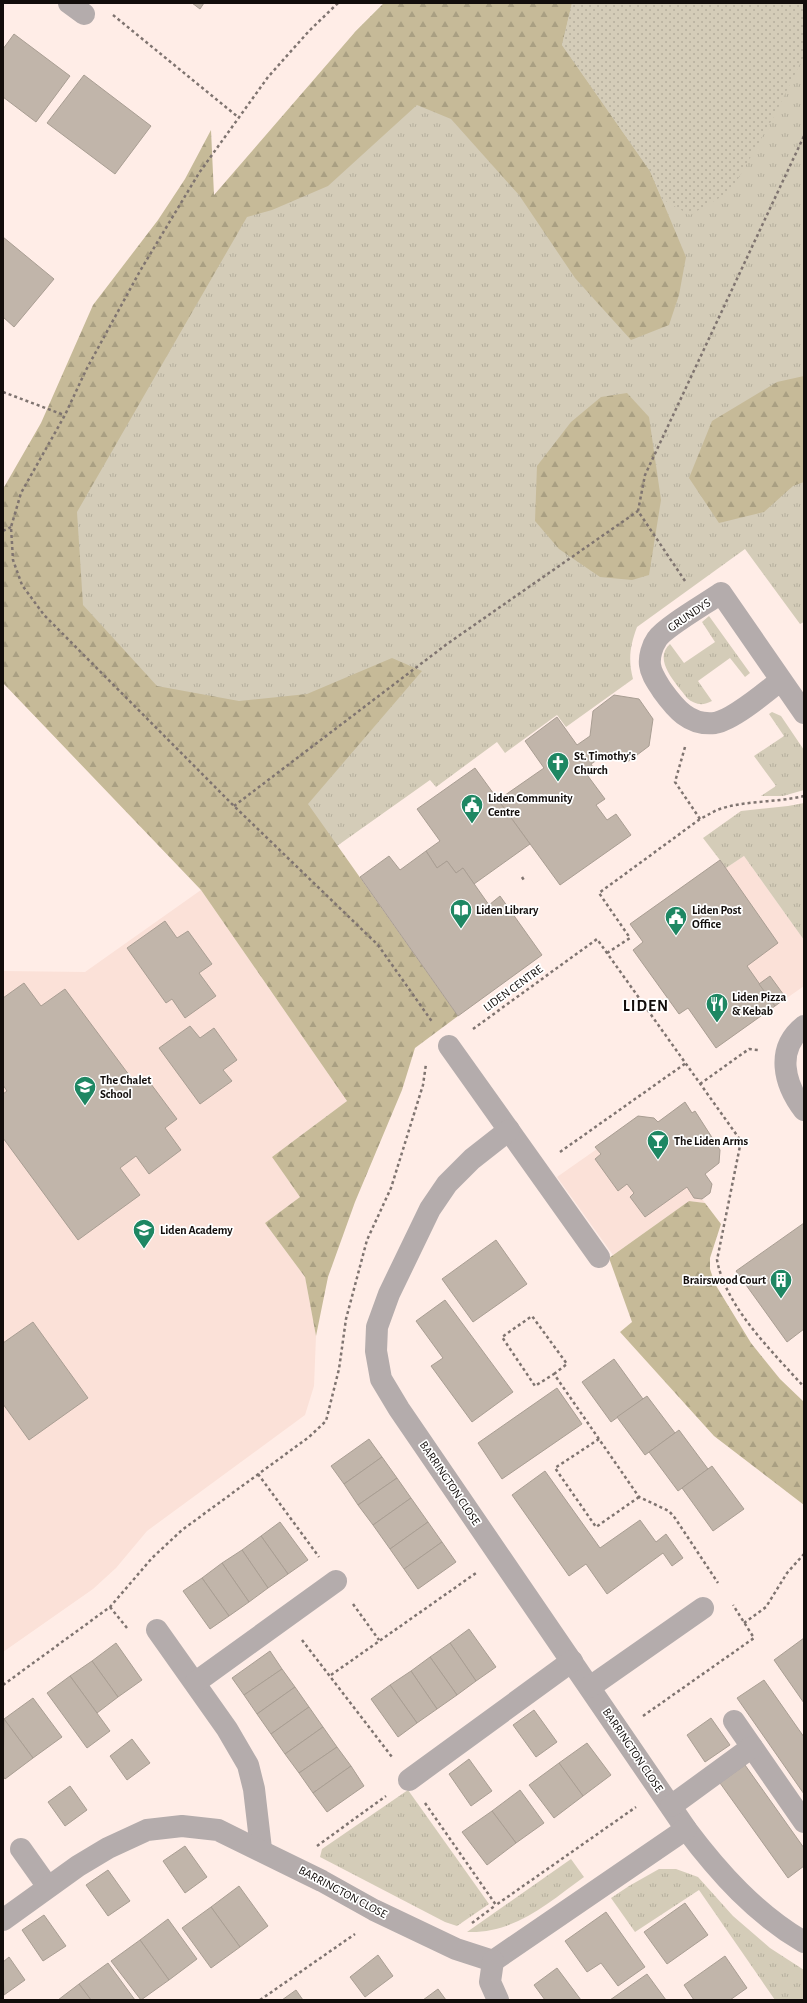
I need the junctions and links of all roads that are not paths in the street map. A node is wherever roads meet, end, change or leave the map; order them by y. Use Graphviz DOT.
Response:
graph roads {
  1 [pos="781,680"];
  2 [pos="804,713"];
  3 [pos="804,1026"];
  4 [pos="449,1046"];
  5 [pos="804,1110"];
  6 [pos="509,1130"];
  7 [pos="599,1257"];
  8 [pos="336,1581"];
  9 [pos="703,1608"];
  10 [pos="157,1630"];
  11 [pos="572,1661"];
  12 [pos="196,1682"];
  13 [pos="590,1687"];
  14 [pos="734,1721"];
  15 [pos="752,1747"];
  16 [pos="409,1780"];
  17 [pos="665,1798"];
  18 [pos="804,1822"];
  19 [pos="686,1829"];
  20 [pos="21,1849"];
  21 [pos="261,1849"];
  22 [pos="48,1887"];
  23 [pos="3,1920"];
  24 [pos="804,1942"];
  25 [pos="493,1961"];
  26 [pos="498,2000"];
  1 -- 1 [label="street, GRUNDYS"];
  1 -- 2 [label="street, GRUNDYS"];
  3 -- 5 [label="street"];
  4 -- 6 [label="street"];
  6 -- 7 [label="street"];
  6 -- 11 [label="street, BARRINGTON CLOSE"];
  8 -- 12 [label="street"];
  9 -- 13 [label="street"];
  10 -- 12 [label="street"];
  11 -- 13 [label="street, BARRINGTON CLOSE"];
  11 -- 16 [label="street"];
  12 -- 21 [label="street"];
  13 -- 17 [label="street, BARRINGTON CLOSE"];
  14 -- 15 [label="street"];
  15 -- 17 [label="street"];
  15 -- 18 [label="street"];
  17 -- 19 [label="street, BARRINGTON CLOSE"];
  19 -- 24 [label="street, BARRINGTON CLOSE"];
  19 -- 25 [label="street"];
  20 -- 22 [label="street"];
  21 -- 22 [label="street, BARRINGTON CLOSE"];
  21 -- 25 [label="street, BARRINGTON CLOSE"];
  22 -- 23 [label="street, BARRINGTON CLOSE"];
  25 -- 26 [label="street"];
}
